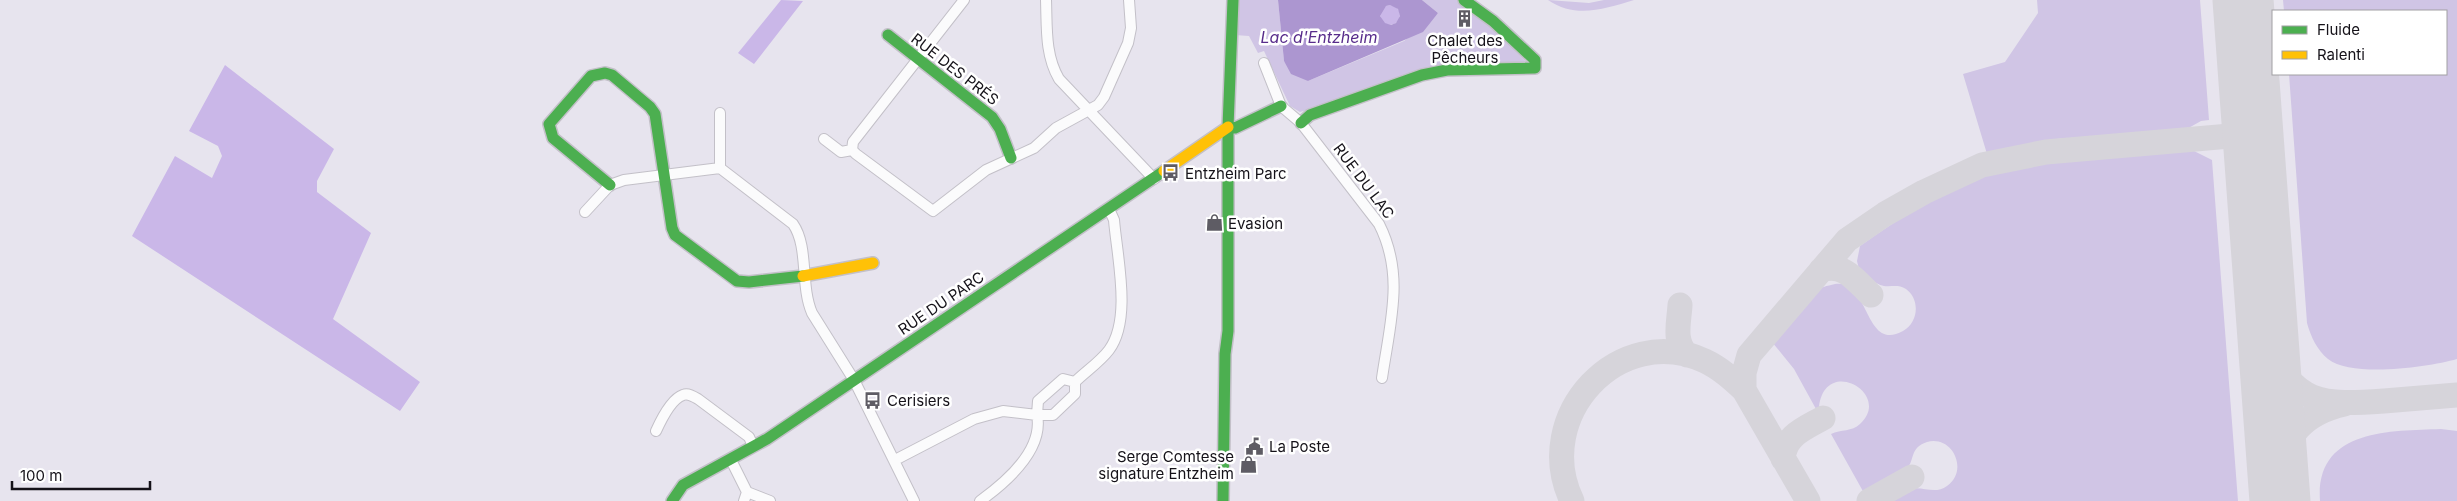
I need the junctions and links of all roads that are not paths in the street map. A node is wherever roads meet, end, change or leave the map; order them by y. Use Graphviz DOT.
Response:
graph roads {
  1 [pos="964,0"];
  2 [pos="1046,0"];
  3 [pos="1129,0"];
  4 [pos="1233,0"];
  5 [pos="1464,0"];
  6 [pos="888,35"];
  7 [pos="918,59"];
  8 [pos="1264,63"];
  9 [pos="1281,106"];
  10 [pos="1090,109"];
  11 [pos="720,113"];
  12 [pos="1301,123"];
  13 [pos="1228,127"];
  14 [pos="824,139"];
  15 [pos="852,150"];
  16 [pos="1011,158"];
  17 [pos="720,168"];
  18 [pos="665,175"];
  19 [pos="1154,179"];
  20 [pos="610,185"];
  21 [pos="1109,210"];
  22 [pos="585,212"];
  23 [pos="874,263"];
  24 [pos="803,276"];
  25 [pos="1382,378"];
  26 [pos="854,380"];
  27 [pos="1075,382"];
  28 [pos="1038,415"];
  29 [pos="656,431"];
  30 [pos="753,446"];
  31 [pos="731,460"];
  32 [pos="895,460"];
  33 [pos="746,497"];
  34 [pos="672,501"];
  35 [pos="770,501"];
  36 [pos="914,501"];
  37 [pos="980,501"];
  38 [pos="1223,501"];
  1 -- 7 [label="street"];
  2 -- 10 [label="street"];
  3 -- 10 [label="street"];
  4 -- 13 [label="street"];
  5 -- 12 [label="street"];
  6 -- 7 [label="street, RUE DES PRÉS"];
  7 -- 15 [label="street"];
  7 -- 16 [label="street, RUE DES PRÉS"];
  8 -- 9 [label="street, RUE DU LAC"];
  9 -- 12 [label="street, RUE DU LAC"];
  9 -- 13 [label="street"];
  10 -- 16 [label="street"];
  10 -- 19 [label="street"];
  11 -- 17 [label="street"];
  12 -- 25 [label="street, RUE DU LAC"];
  13 -- 19 [label="street, RUE DU PARC"];
  13 -- 38 [label="street"];
  14 -- 15 [label="street"];
  15 -- 16 [label="street"];
  17 -- 18 [label="street"];
  17 -- 24 [label="street"];
  18 -- 20 [label="street"];
  18 -- 20 [label="street"];
  18 -- 24 [label="street"];
  19 -- 21 [label="street, RUE DU PARC"];
  20 -- 22 [label="street"];
  21 -- 26 [label="street, RUE DU PARC"];
  21 -- 27 [label="street"];
  23 -- 24 [label="street"];
  24 -- 26 [label="street"];
  26 -- 30 [label="street, RUE DU PARC"];
  26 -- 32 [label="street"];
  27 -- 28 [label="street"];
  27 -- 28 [label="street"];
  28 -- 32 [label="street"];
  28 -- 37 [label="street"];
  29 -- 30 [label="street"];
  30 -- 31 [label="street, RUE DU PARC"];
  31 -- 33 [label="street"];
  31 -- 34 [label="street, RUE DU PARC"];
  32 -- 36 [label="street"];
  33 -- 35 [label="street"];
}
